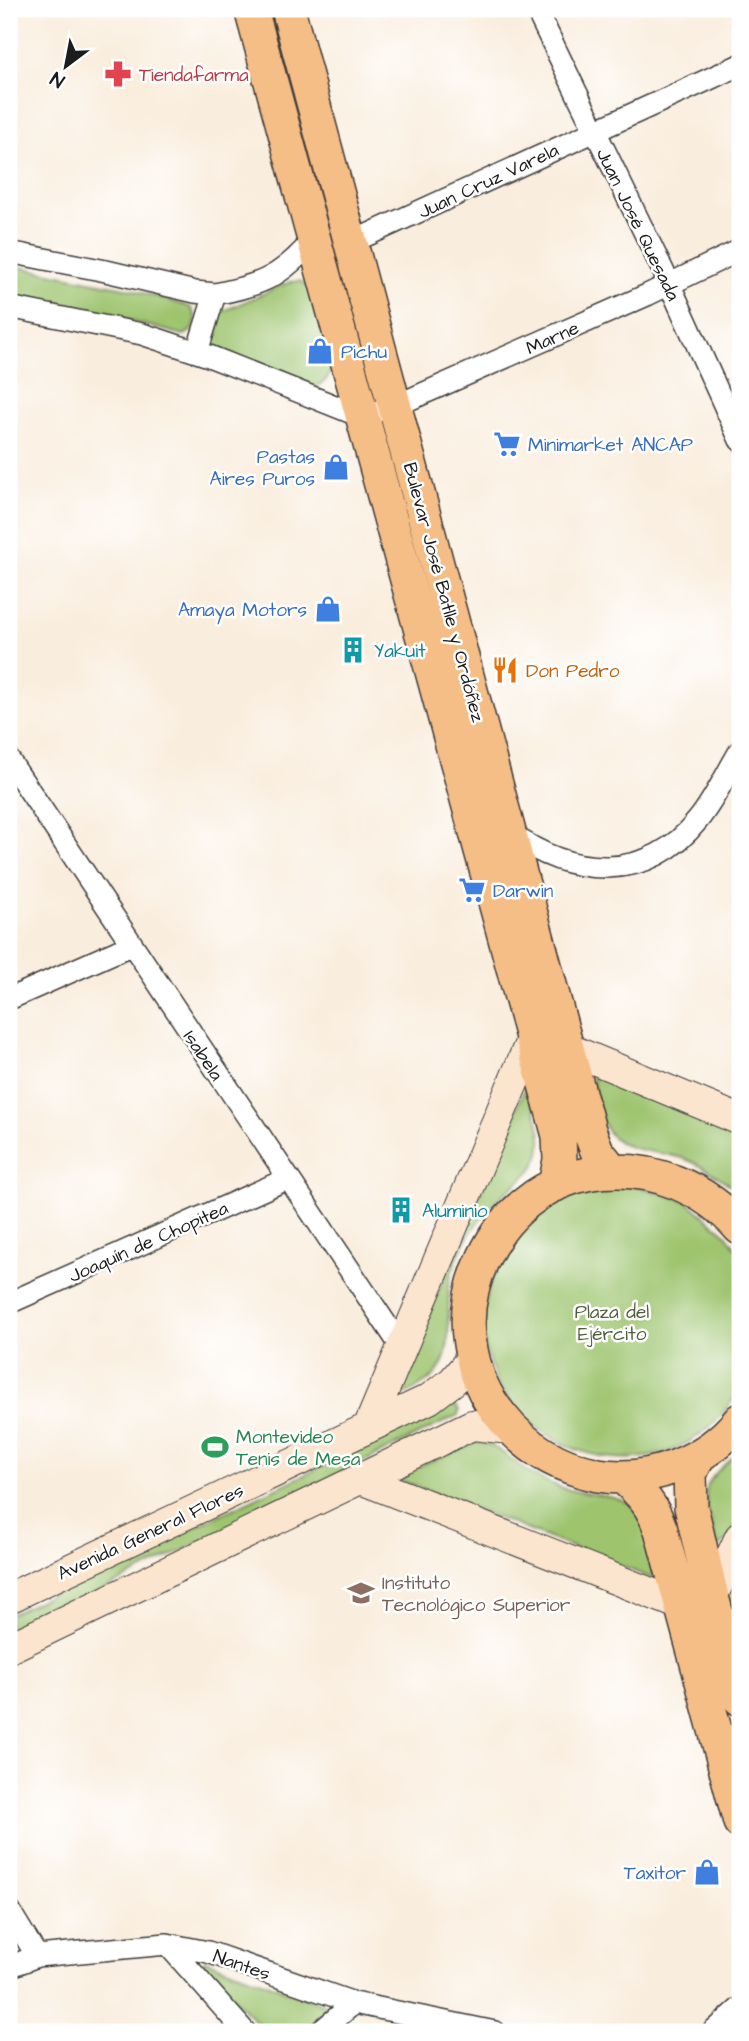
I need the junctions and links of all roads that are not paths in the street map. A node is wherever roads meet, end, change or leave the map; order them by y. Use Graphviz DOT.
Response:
graph roads {
  1 [pos="251,9"];
  2 [pos="288,9"];
  3 [pos="536,9"];
  4 [pos="740,65"];
  5 [pos="594,131"];
  6 [pos="314,239"];
  7 [pos="350,243"];
  8 [pos="740,250"];
  9 [pos="9,252"];
  10 [pos="669,283"];
  11 [pos="215,294"];
  12 [pos="9,307"];
  13 [pos="197,352"];
  14 [pos="394,406"];
  15 [pos="360,416"];
  16 [pos="740,440"];
  17 [pos="740,751"];
  18 [pos="9,760"];
  19 [pos="510,833"];
  20 [pos="131,945"];
  21 [pos="9,999"];
  22 [pos="532,1038"];
  23 [pos="567,1048"];
  24 [pos="740,1119"];
  25 [pos="613,1171"];
  26 [pos="287,1179"];
  27 [pos="555,1185"];
  28 [pos="740,1228"];
  29 [pos="9,1303"];
  30 [pos="402,1348"];
  31 [pos="472,1358"];
  32 [pos="740,1420"];
  33 [pos="368,1428"];
  34 [pos="510,1429"];
  35 [pos="698,1457"];
  36 [pos="623,1477"];
  37 [pos="361,1479"];
  38 [pos="740,1537"];
  39 [pos="11,1589"];
  40 [pos="697,1601"];
  41 [pos="9,1648"];
  42 [pos="740,1699"];
  43 [pos="740,1822"];
  44 [pos="9,1910"];
  45 [pos="167,1944"];
  46 [pos="37,1956"];
  47 [pos="9,1967"];
  48 [pos="354,2003"];
  49 [pos="740,2008"];
  50 [pos="245,2032"];
  51 [pos="320,2032"];
  52 [pos="495,2032"];
  53 [pos="713,2032"];
  1 -- 6 [label="main road, Bulevar José Batlle y Ordóñez"];
  2 -- 7 [label="main road, Bulevar José Batlle y Ordóñez"];
  3 -- 5 [label="street, Juan José Quesada"];
  4 -- 5 [label="street, Juan Cruz Varela"];
  5 -- 7 [label="street, Juan Cruz Varela"];
  5 -- 10 [label="street, Juan José Quesada"];
  6 -- 11 [label="street"];
  6 -- 15 [label="main road, Bulevar José Batlle y Ordóñez"];
  7 -- 14 [label="main road, Bulevar José Batlle y Ordóñez"];
  8 -- 10 [label="street, Marne"];
  9 -- 11 [label="street"];
  10 -- 14 [label="street, Marne"];
  10 -- 16 [label="street, Juan José Quesada"];
  11 -- 13 [label="street"];
  12 -- 13 [label="street"];
  13 -- 15 [label="street"];
  14 -- 15 [label="street, Marne"];
  14 -- 19 [label="main road, Bulevar José Batlle y Ordóñez"];
  15 -- 22 [label="main road, Bulevar José Batlle y Ordóñez"];
  17 -- 19 [label="street"];
  18 -- 20 [label="street, Isabela"];
  19 -- 23 [label="main road, Bulevar José Batlle y Ordóñez"];
  20 -- 21 [label="street"];
  20 -- 26 [label="street, Isabela"];
  22 -- 27 [label="main road, Bulevar José Batlle y Ordóñez"];
  22 -- 30 [label="main road"];
  23 -- 24 [label="main road"];
  23 -- 25 [label="main road, Bulevar José Batlle y Ordóñez"];
  25 -- 27 [label="main road"];
  25 -- 28 [label="main road"];
  26 -- 29 [label="street, Joaquín de Chopitea"];
  26 -- 30 [label="street, Isabela"];
  27 -- 31 [label="main road"];
  30 -- 33 [label="main road"];
  31 -- 33 [label="main road, Avenida General Flores"];
  31 -- 34 [label="main road"];
  32 -- 35 [label="main road"];
  33 -- 39 [label="main road, Avenida General Flores"];
  34 -- 36 [label="main road"];
  34 -- 37 [label="main road"];
  35 -- 36 [label="main road"];
  35 -- 40 [label="main road"];
  36 -- 40 [label="main road"];
  37 -- 40 [label="main road"];
  37 -- 41 [label="main road"];
  38 -- 40 [label="main road"];
  40 -- 42 [label="main road"];
  40 -- 43 [label="main road"];
  44 -- 46 [label="street"];
  45 -- 46 [label="street, Nantes"];
  45 -- 48 [label="street, Nantes"];
  45 -- 50 [label="street"];
  46 -- 47 [label="street, Nantes"];
  48 -- 51 [label="street"];
  48 -- 52 [label="street, Nantes"];
  49 -- 53 [label="street"];
}
